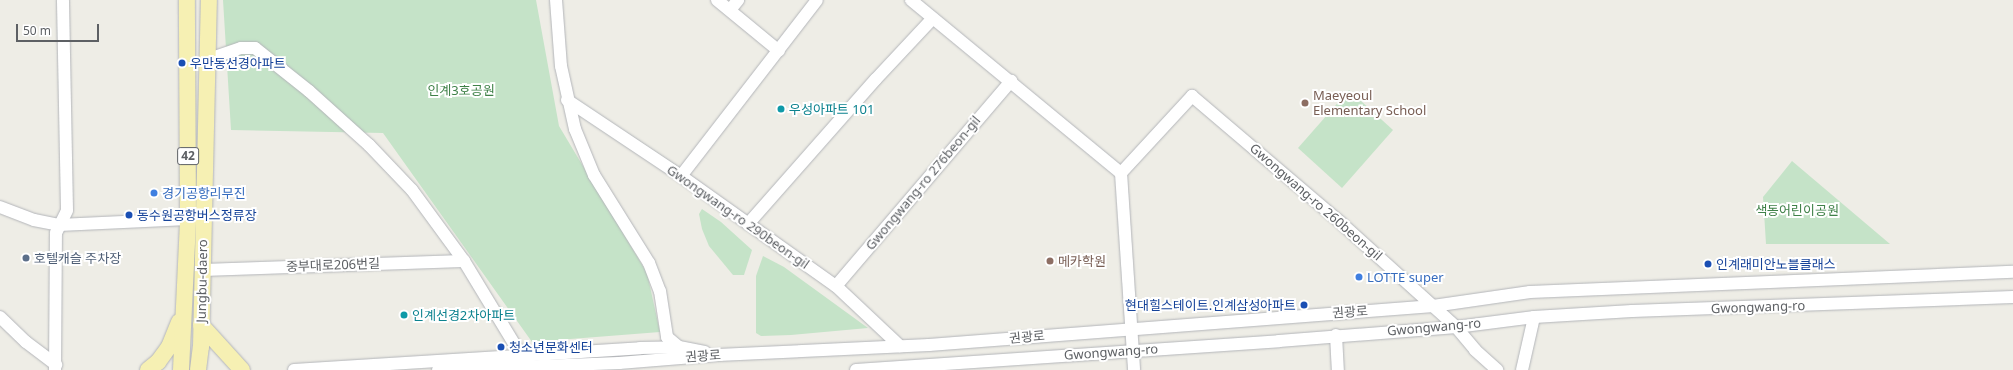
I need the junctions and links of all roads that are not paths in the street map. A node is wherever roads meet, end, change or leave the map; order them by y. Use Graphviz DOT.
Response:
graph roads {
  1 [pos="63,0"];
  2 [pos="187,0"];
  3 [pos="209,0"];
  4 [pos="556,0"];
  5 [pos="717,0"];
  6 [pos="738,0"];
  7 [pos="817,0"];
  8 [pos="911,0"];
  9 [pos="730,10"];
  10 [pos="933,18"];
  11 [pos="779,51"];
  12 [pos="209,59"];
  13 [pos="1011,81"];
  14 [pos="566,100"];
  15 [pos="1120,172"];
  16 [pos="681,176"];
  17 [pos="0,207"];
  18 [pos="188,218"];
  19 [pos="748,224"];
  20 [pos="59,225"];
  21 [pos="464,261"];
  22 [pos="202,270"];
  23 [pos="2013,272"];
  24 [pos="836,286"];
  25 [pos="2013,297"];
  26 [pos="1434,306"];
  27 [pos="183,311"];
  28 [pos="0,317"];
  29 [pos="1534,317"];
  30 [pos="201,326"];
  31 [pos="1456,327"];
  32 [pos="1132,328"];
  33 [pos="1336,335"];
  34 [pos="900,346"];
  35 [pos="679,347"];
  36 [pos="1133,350"];
  37 [pos="521,355"];
  38 [pos="718,355"];
  39 [pos="55,367"];
  40 [pos="148,370"];
  41 [pos="181,370"];
  42 [pos="198,370"];
  43 [pos="242,370"];
  44 [pos="294,370"];
  45 [pos="438,370"];
  46 [pos="856,370"];
  47 [pos="1134,370"];
  48 [pos="1338,370"];
  49 [pos="1497,370"];
  50 [pos="1522,370"];
  1 -- 20 [label="street"];
  2 -- 18 [label="main road, Jungbu-daero / 42"];
  3 -- 12 [label="main road, Jungbu-daero / 42"];
  4 -- 14 [label="street"];
  5 -- 9 [label="street"];
  6 -- 9 [label="street"];
  7 -- 11 [label="street"];
  8 -- 10 [label="street"];
  9 -- 11 [label="street"];
  10 -- 13 [label="street"];
  10 -- 19 [label="street"];
  11 -- 16 [label="street"];
  12 -- 21 [label="street"];
  12 -- 22 [label="main road, Jungbu-daero / 42"];
  13 -- 15 [label="street"];
  13 -- 24 [label="street, Gwongwang-ro 276beon-gil"];
  14 -- 16 [label="street, Gwongwang-ro 290beon-gil"];
  14 -- 35 [label="street"];
  15 -- 26 [label="street, Gwongwang-ro 260beon-gil"];
  15 -- 32 [label="street"];
  16 -- 19 [label="street, Gwongwang-ro 290beon-gil"];
  17 -- 20 [label="street"];
  18 -- 20 [label="street"];
  18 -- 27 [label="main road, Jungbu-daero / 42"];
  19 -- 24 [label="street, Gwongwang-ro 290beon-gil"];
  20 -- 39 [label="street"];
  21 -- 22 [label="street, 중부대로206번길"];
  21 -- 37 [label="street"];
  22 -- 30 [label="main road, Jungbu-daero / 42"];
  23 -- 26 [label="street, 권광로"];
  24 -- 34 [label="street, Gwongwang-ro 290beon-gil"];
  25 -- 29 [label="street, Gwongwang-ro"];
  26 -- 31 [label="street, Gwongwang-ro 260beon-gil"];
  26 -- 32 [label="street, 권광로"];
  27 -- 40 [label="main road"];
  27 -- 41 [label="main road, Jungbu-daero / 42"];
  28 -- 39 [label="street"];
  29 -- 31 [label="street, Gwongwang-ro"];
  29 -- 50 [label="street"];
  30 -- 42 [label="main road, Jungbu-daero / 42"];
  30 -- 43 [label="main road"];
  31 -- 33 [label="street, Gwongwang-ro"];
  31 -- 49 [label="street, Gwongwang-ro 260beon-gil"];
  32 -- 34 [label="street, 권광로"];
  32 -- 36 [label="street"];
  33 -- 36 [label="street, Gwongwang-ro"];
  33 -- 48 [label="street"];
  34 -- 38 [label="street, 권광로"];
  35 -- 37 [label="street"];
  35 -- 38 [label="street"];
  36 -- 46 [label="street, Gwongwang-ro"];
  36 -- 47 [label="street"];
  37 -- 44 [label="street"];
  38 -- 45 [label="street, 권광로"];
}
